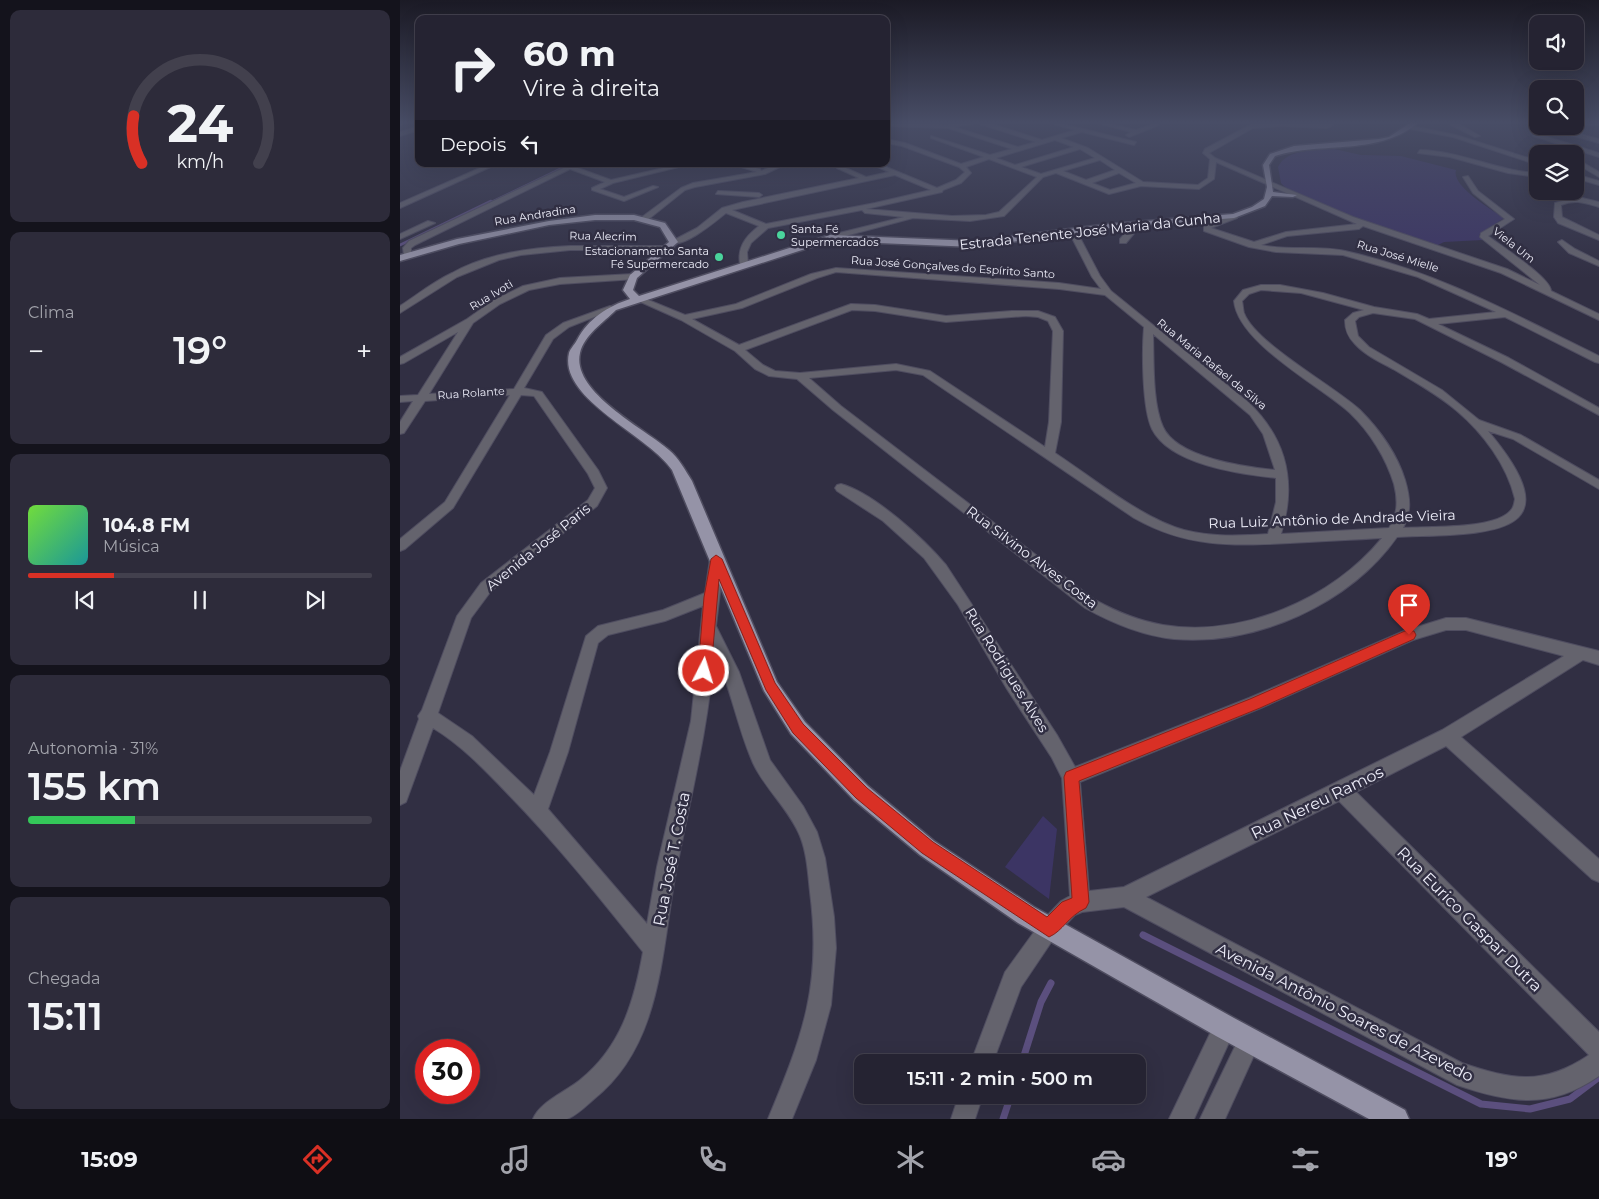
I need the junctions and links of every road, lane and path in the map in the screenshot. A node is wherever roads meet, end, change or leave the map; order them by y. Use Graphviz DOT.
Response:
graph roads {
  1 [pos="473,173"];
  2 [pos="555,173"];
  3 [pos="591,173"];
  4 [pos="649,173"];
  5 [pos="758,173"];
  6 [pos="851,173"];
  7 [pos="895,173"];
  8 [pos="968,173"];
  9 [pos="1033,173"];
  10 [pos="1049,173"];
  11 [pos="1061,173"];
  12 [pos="1113,173"];
  13 [pos="1126,173"];
  14 [pos="1212,173"];
  15 [pos="1244,173"];
  16 [pos="1267,173"];
  17 [pos="1599,175"];
  18 [pos="1041,176"];
  19 [pos="1584,176"];
  20 [pos="1466,177"];
  21 [pos="1584,178"];
  22 [pos="865,180"];
  23 [pos="611,182"];
  24 [pos="1085,183"];
  25 [pos="1599,183"];
  26 [pos="1141,184"];
  27 [pos="1269,185"];
  28 [pos="940,191"];
  29 [pos="718,193"];
  30 [pos="1270,194"];
  31 [pos="1293,195"];
  32 [pos="611,196"];
  33 [pos="765,198"];
  34 [pos="1599,205"];
  35 [pos="400,206"];
  36 [pos="725,210"];
  37 [pos="844,210"];
  38 [pos="922,215"];
  39 [pos="1234,216"];
  40 [pos="443,217"];
  41 [pos="642,220"];
  42 [pos="1361,224"];
  43 [pos="1137,225"];
  44 [pos="765,226"];
  45 [pos="1072,230"];
  46 [pos="400,238"];
  47 [pos="830,238"];
  48 [pos="1599,238"];
  49 [pos="1123,241"];
  50 [pos="1562,242"];
  51 [pos="672,245"];
  52 [pos="1252,245"];
  53 [pos="404,256"];
  54 [pos="744,264"];
  55 [pos="1599,264"];
  56 [pos="633,277"];
  57 [pos="1108,293"];
  58 [pos="1556,296"];
  59 [pos="638,299"];
  60 [pos="613,308"];
  61 [pos="400,310"];
  62 [pos="1373,310"];
  63 [pos="1506,314"];
  64 [pos="684,318"];
  65 [pos="1599,318"];
  66 [pos="470,321"];
  67 [pos="1429,322"];
  68 [pos="1148,327"];
  69 [pos="738,349"];
  70 [pos="1599,360"];
  71 [pos="400,361"];
  72 [pos="800,376"];
  73 [pos="519,390"];
  74 [pos="423,396"];
  75 [pos="400,399"];
  76 [pos="1599,412"];
  77 [pos="1477,423"];
  78 [pos="400,431"];
  79 [pos="1049,454"];
  80 [pos="1280,474"];
  81 [pos="1599,485"];
  82 [pos="841,488"];
  83 [pos="1392,534"];
  84 [pos="1273,538"];
  85 [pos="400,546"];
  86 [pos="716,559"];
  87 [pos="710,597"];
  88 [pos="708,625"];
  89 [pos="1580,654"];
  90 [pos="1599,658"];
  91 [pos="426,716"];
  92 [pos="1448,736"];
  93 [pos="1071,777"];
  94 [pos="1341,790"];
  95 [pos="400,796"];
  96 [pos="538,810"];
  97 [pos="1599,872"];
  98 [pos="1125,898"];
  99 [pos="1080,902"];
  100 [pos="1049,928"];
  101 [pos="654,949"];
  102 [pos="1224,1027"];
  103 [pos="1250,1040"];
  104 [pos="1599,1048"];
  105 [pos="985,1054"];
  106 [pos="1599,1062"];
  107 [pos="968,1104"];
  108 [pos="544,1119"];
  109 [pos="780,1119"];
  110 [pos="963,1119"];
  111 [pos="1181,1119"];
  112 [pos="1212,1119"];
  113 [pos="1396,1119"];
  1 -- 35 [label="street"];
  2 -- 53 [label="street"];
  3 -- 23 [label="street"];
  4 -- 23 [label="street"];
  5 -- 41 [label="street"];
  6 -- 22 [label="street"];
  7 -- 22 [label="street"];
  7 -- 28 [label="street"];
  8 -- 28 [label="street"];
  9 -- 18 [label="street"];
  10 -- 18 [label="street"];
  11 -- 24 [label="street"];
  12 -- 24 [label="street"];
  13 -- 26 [label="street"];
  14 -- 26 [label="street"];
  15 -- 27 [label="street, Rua José Mielle"];
  16 -- 27 [label="main road"];
  17 -- 19 [label="street"];
  18 -- 38 [label="street"];
  20 -- 58 [label="street, Viela Um"];
  21 -- 25 [label="street"];
  22 -- 33 [label="street"];
  23 -- 32 [label="street"];
  24 -- 26 [label="street"];
  27 -- 30 [label="main road"];
  27 -- 31 [label="street, Rua José Mielle"];
  28 -- 37 [label="street"];
  29 -- 33 [label="street"];
  30 -- 31 [label="main road"];
  30 -- 39 [label="main road, Estrada Tenente José Maria da Cunha"];
  31 -- 42 [label="street, Rua José Mielle"];
  32 -- 32 [label="street"];
  33 -- 36 [label="street"];
  34 -- 48 [label="street"];
  36 -- 44 [label="street"];
  36 -- 51 [label="street"];
  37 -- 38 [label="street"];
  37 -- 44 [label="street"];
  38 -- 47 [label="street"];
  39 -- 43 [label="main road, Estrada Tenente José Maria da Cunha"];
  39 -- 52 [label="street, Rua José Mielle"];
  40 -- 46 [label="street"];
  41 -- 51 [label="main road, Rua Andradina"];
  41 -- 53 [label="main road, Rua Andradina"];
  42 -- 52 [label="street"];
  42 -- 58 [label="street, Rua José Mielle"];
  43 -- 45 [label="main road, Estrada Tenente José Maria da Cunha"];
  43 -- 49 [label="street"];
  44 -- 54 [label="street"];
  45 -- 47 [label="main road, Estrada Tenente José Maria da Cunha"];
  45 -- 57 [label="street, Rua Maria Rafael da Silva"];
  47 -- 54 [label="main road, Estrada Tenente José Maria da Cunha"];
  50 -- 55 [label="street"];
  51 -- 56 [label="main road"];
  51 -- 61 [label="street, Rua Alecrim"];
  52 -- 63 [label="street, Rua José Mielle"];
  54 -- 59 [label="main road, Estrada Tenente José Maria da Cunha"];
  56 -- 59 [label="main road"];
  56 -- 66 [label="street, Rua Ivoti"];
  57 -- 64 [label="street, Rua José Gonçalves do Espírito Santo"];
  57 -- 68 [label="street, Rua Maria Rafael da Silva"];
  58 -- 65 [label="street, Rua José Mielle"];
  59 -- 60 [label="main road, Estrada Tenente José Maria da Cunha"];
  59 -- 64 [label="street, Rua Luiz Antônio de Andrade Vieira"];
  60 -- 73 [label="street"];
  60 -- 86 [label="main road, Estrada Tenente José Maria da Cunha"];
  62 -- 67 [label="street"];
  62 -- 77 [label="street, Rua Luiz Antônio de Andrade Vieira"];
  62 -- 83 [label="street, Rua Silvino Alves Costa"];
  63 -- 67 [label="street"];
  63 -- 70 [label="street, Rua José Mielle"];
  64 -- 69 [label="street, Rua Luiz Antônio de Andrade Vieira"];
  66 -- 71 [label="street, Rua Ivoti"];
  66 -- 74 [label="street"];
  67 -- 76 [label="street"];
  68 -- 80 [label="street, Rua Maria Rafael da Silva"];
  68 -- 80 [label="street"];
  69 -- 72 [label="street, Rua Luiz Antônio de Andrade Vieira"];
  69 -- 79 [label="street"];
  72 -- 79 [label="street, Rua Luiz Antônio de Andrade Vieira"];
  72 -- 83 [label="street, Rua Silvino Alves Costa"];
  73 -- 74 [label="street, Rua Rolante"];
  73 -- 85 [label="street"];
  73 -- 91 [label="street, Avenida José Paris"];
  74 -- 75 [label="street, Rua Rolante"];
  74 -- 78 [label="street"];
  77 -- 81 [label="street"];
  77 -- 83 [label="street, Rua Luiz Antônio de Andrade Vieira"];
  79 -- 84 [label="street, Rua Luiz Antônio de Andrade Vieira"];
  80 -- 84 [label="street, Rua Maria Rafael da Silva"];
  82 -- 93 [label="street, Rua Rodrigues Alves"];
  83 -- 84 [label="street, Rua Luiz Antônio de Andrade Vieira"];
  86 -- 87 [label="street, Rua José T. Costa"];
  86 -- 100 [label="main road, Estrada Tenente José Maria da Cunha"];
  87 -- 88 [label="street, Rua José T. Costa"];
  87 -- 96 [label="street"];
  88 -- 101 [label="street, Rua José T. Costa"];
  88 -- 109 [label="street"];
  89 -- 90 [label="street"];
  89 -- 92 [label="street, Rua Nereu Ramos"];
  89 -- 93 [label="street"];
  91 -- 95 [label="street, Avenida José Paris"];
  91 -- 96 [label="street"];
  92 -- 94 [label="street, Rua Nereu Ramos"];
  92 -- 97 [label="street"];
  93 -- 99 [label="street, Rua Rodrigues Alves"];
  94 -- 98 [label="street, Rua Nereu Ramos"];
  94 -- 104 [label="street, Rua Eurico Gaspar Dutra"];
  96 -- 101 [label="street"];
  98 -- 99 [label="street, Rua Nereu Ramos"];
  98 -- 106 [label="street, Avenida Antônio Soares de Azevedo"];
  99 -- 100 [label="street"];
  100 -- 102 [label="main road, Estrada Tenente José Maria da Cunha"];
  100 -- 105 [label="street"];
  101 -- 108 [label="street, Rua José T. Costa"];
  102 -- 103 [label="main road, Estrada Tenente José Maria da Cunha"];
  102 -- 111 [label="street"];
  103 -- 112 [label="street"];
  103 -- 113 [label="main road, Estrada Tenente José Maria da Cunha"];
  107 -- 110 [label="street"];
}
